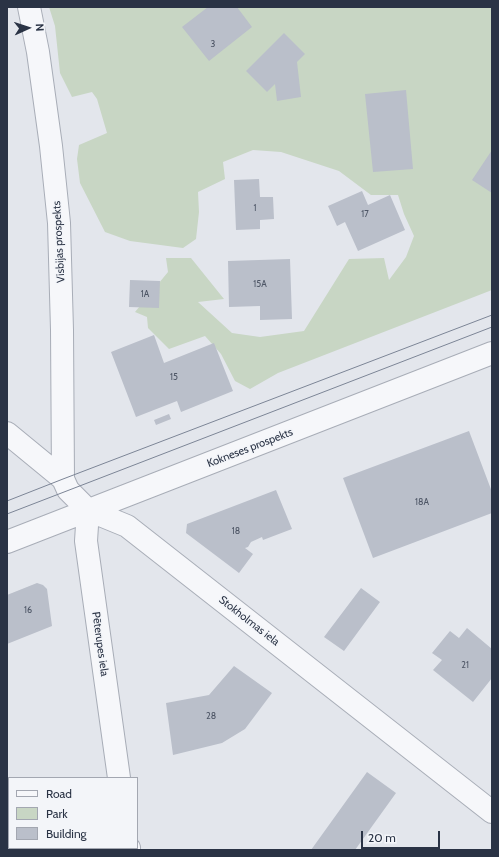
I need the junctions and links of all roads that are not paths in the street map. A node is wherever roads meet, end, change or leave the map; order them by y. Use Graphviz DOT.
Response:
graph roads {
  1 [pos="29,7"];
  2 [pos="492,353"];
  3 [pos="7,433"];
  4 [pos="62,479"];
  5 [pos="88,510"];
  6 [pos="7,542"];
  7 [pos="119,777"];
  8 [pos="492,812"];
  1 -- 4 [label="street, Visbijas prospekts"];
  2 -- 5 [label="street, Kokneses prospekts"];
  3 -- 4 [label="street, Stokholmas iela"];
  4 -- 5 [label="street, Stokholmas iela"];
  5 -- 6 [label="street, Kokneses prospekts"];
  5 -- 7 [label="street, Pēterupes iela"];
  5 -- 8 [label="street, Stokholmas iela"];
}
